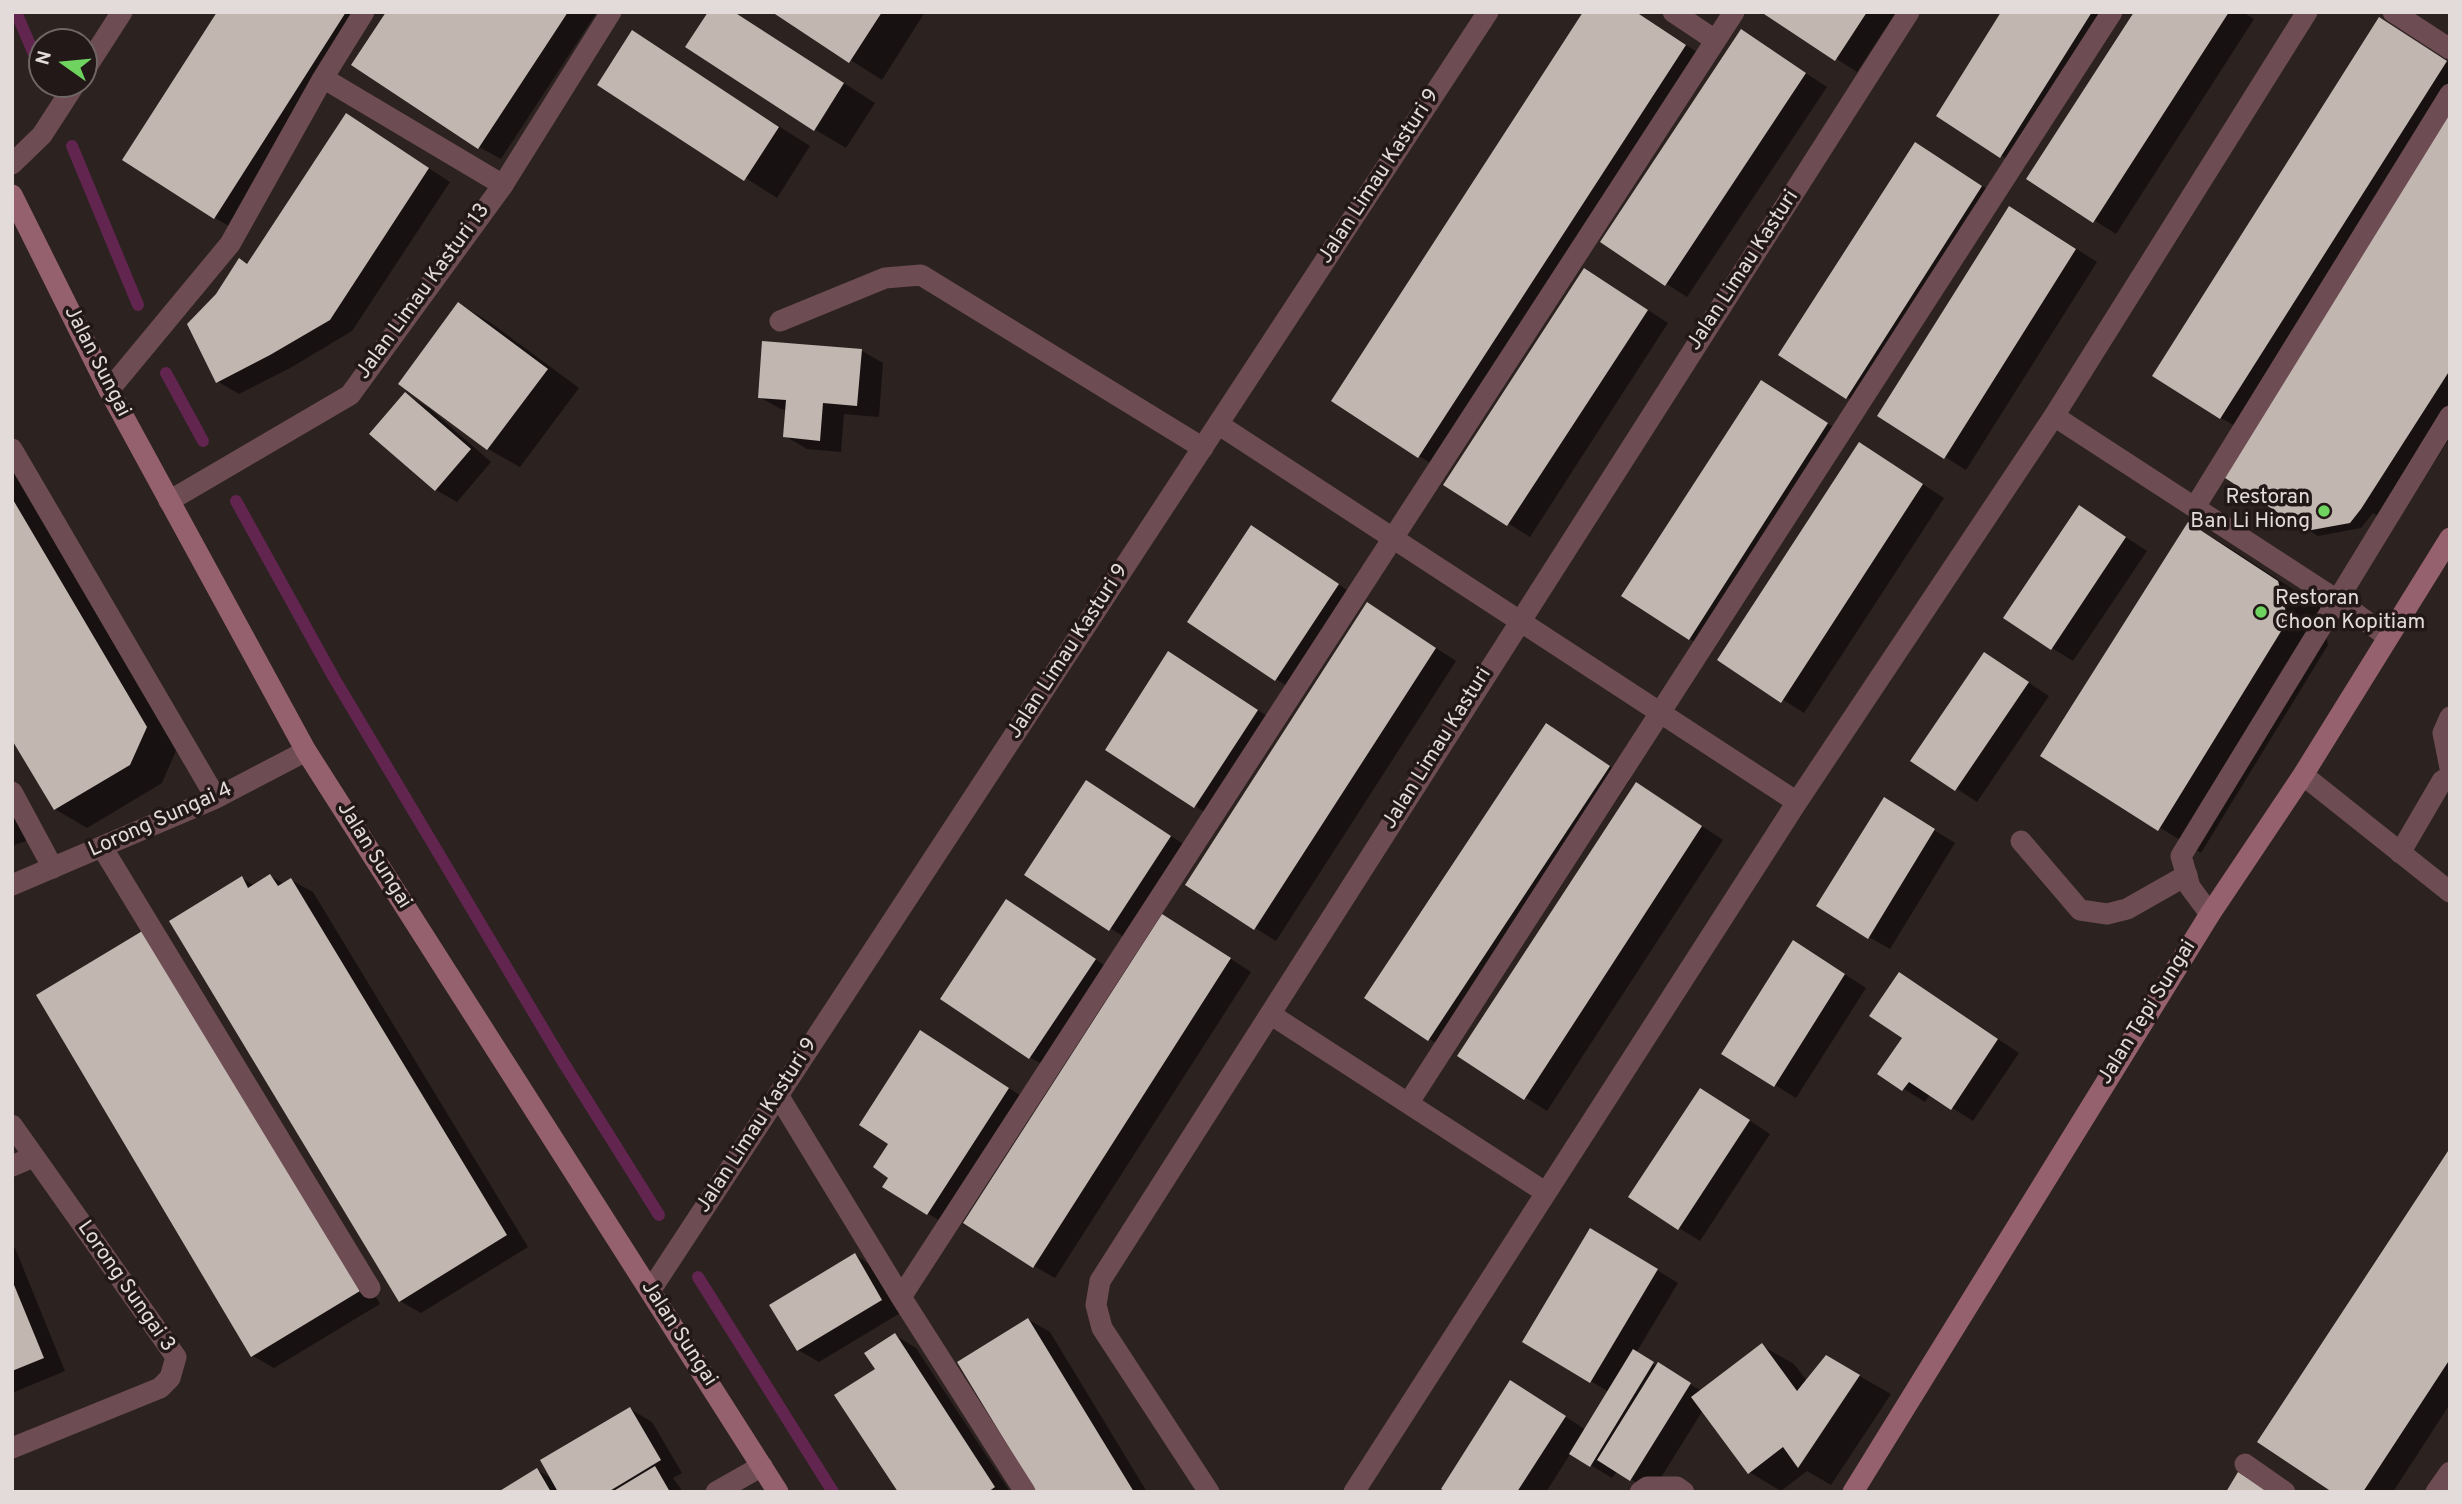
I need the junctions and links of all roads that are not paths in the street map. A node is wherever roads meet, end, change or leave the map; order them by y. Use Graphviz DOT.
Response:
graph roads {
  1 [pos="122,12"];
  2 [pos="364,12"];
  3 [pos="611,12"];
  4 [pos="1488,12"];
  5 [pos="1674,12"];
  6 [pos="1734,12"];
  7 [pos="1909,12"];
  8 [pos="2112,12"];
  9 [pos="2307,12"];
  10 [pos="2393,12"];
  11 [pos="1715,40"];
  12 [pos="98,49"];
  13 [pos="2450,49"];
  14 [pos="323,78"];
  15 [pos="2450,94"];
  16 [pos="66,98"];
  17 [pos="12,164"];
  18 [pos="503,185"];
  19 [pos="12,195"];
  20 [pos="780,321"];
  21 [pos="109,390"];
  22 [pos="2053,416"];
  23 [pos="2450,416"];
  24 [pos="1218,424"];
  25 [pos="1203,448"];
  26 [pos="12,450"];
  27 [pos="169,501"];
  28 [pos="2195,507"];
  29 [pos="1393,538"];
  30 [pos="2450,538"];
  31 [pos="2337,600"];
  32 [pos="1520,621"];
  33 [pos="2388,637"];
  34 [pos="1660,713"];
  35 [pos="2450,717"];
  36 [pos="306,751"];
  37 [pos="2450,768"];
  38 [pos="2303,775"];
  39 [pos="2450,776"];
  40 [pos="12,792"];
  41 [pos="216,798"];
  42 [pos="1797,802"];
  43 [pos="2021,841"];
  44 [pos="102,847"];
  45 [pos="2400,853"];
  46 [pos="53,868"];
  47 [pos="2187,875"];
  48 [pos="12,885"];
  49 [pos="2450,892"];
  50 [pos="2210,914"];
  51 [pos="1270,1014"];
  52 [pos="778,1096"];
  53 [pos="1409,1102"];
  54 [pos="12,1125"];
  55 [pos="33,1157"];
  56 [pos="12,1166"];
  57 [pos="1545,1192"];
  58 [pos="370,1288"];
  59 [pos="650,1291"];
  60 [pos="901,1297"];
  61 [pos="12,1448"];
  62 [pos="2245,1464"];
  63 [pos="762,1466"];
  64 [pos="2450,1472"];
  65 [pos="716,1492"];
  66 [pos="778,1492"];
  67 [pos="1024,1492"];
  68 [pos="1209,1492"];
  69 [pos="1354,1492"];
  70 [pos="1640,1492"];
  71 [pos="1684,1492"];
  72 [pos="1853,1492"];
  73 [pos="2285,1492"];
  74 [pos="2436,1492"];
  1 -- 12 [label="street"];
  2 -- 14 [label="street"];
  3 -- 18 [label="street, Jalan Limau Kasturi 13"];
  4 -- 24 [label="street, Jalan Limau Kasturi 9"];
  5 -- 11 [label="street"];
  6 -- 11 [label="street"];
  7 -- 32 [label="street, Jalan Limau Kasturi"];
  8 -- 34 [label="street"];
  9 -- 22 [label="street"];
  10 -- 13 [label="street"];
  11 -- 29 [label="street"];
  14 -- 18 [label="street"];
  14 -- 21 [label="street"];
  15 -- 28 [label="street"];
  16 -- 17 [label="street"];
  18 -- 27 [label="street, Jalan Limau Kasturi 13"];
  19 -- 21 [label="street, Jalan Sungai"];
  20 -- 25 [label="street"];
  21 -- 27 [label="street, Jalan Sungai"];
  22 -- 28 [label="street"];
  22 -- 42 [label="street"];
  23 -- 31 [label="street"];
  24 -- 25 [label="street, Jalan Limau Kasturi 9"];
  24 -- 29 [label="street"];
  25 -- 52 [label="street, Jalan Limau Kasturi 9"];
  26 -- 41 [label="street"];
  27 -- 36 [label="street, Jalan Sungai"];
  28 -- 31 [label="street"];
  29 -- 32 [label="street"];
  29 -- 60 [label="street"];
  30 -- 33 [label="street, Jalan Tepi Sungai"];
  31 -- 33 [label="street"];
  31 -- 47 [label="street"];
  32 -- 34 [label="street"];
  32 -- 51 [label="street, Jalan Limau Kasturi"];
  33 -- 38 [label="street, Jalan Tepi Sungai"];
  34 -- 42 [label="street"];
  34 -- 53 [label="street"];
  35 -- 37 [label="street"];
  36 -- 41 [label="street, Lorong Sungai 4"];
  36 -- 59 [label="street, Jalan Sungai"];
  38 -- 45 [label="street"];
  38 -- 50 [label="street, Jalan Tepi Sungai"];
  39 -- 45 [label="street"];
  40 -- 46 [label="street"];
  41 -- 44 [label="street, Lorong Sungai 4"];
  42 -- 57 [label="street"];
  43 -- 47 [label="street"];
  44 -- 46 [label="street, Lorong Sungai 4"];
  44 -- 58 [label="street"];
  45 -- 49 [label="street"];
  46 -- 48 [label="street, Lorong Sungai 4"];
  47 -- 50 [label="street"];
  50 -- 72 [label="street, Jalan Tepi Sungai"];
  51 -- 53 [label="street"];
  51 -- 68 [label="street, Jalan Limau Kasturi"];
  52 -- 59 [label="street, Jalan Limau Kasturi 9"];
  52 -- 60 [label="street"];
  53 -- 57 [label="street"];
  54 -- 55 [label="street, Lorong Sungai 3"];
  55 -- 56 [label="street"];
  55 -- 61 [label="street, Lorong Sungai 3"];
  57 -- 69 [label="street"];
  59 -- 63 [label="street, Jalan Sungai"];
  60 -- 67 [label="street"];
  62 -- 73 [label="street"];
  63 -- 65 [label="street"];
  63 -- 66 [label="street, Jalan Sungai"];
  64 -- 74 [label="street"];
  70 -- 71 [label="street"];
}
